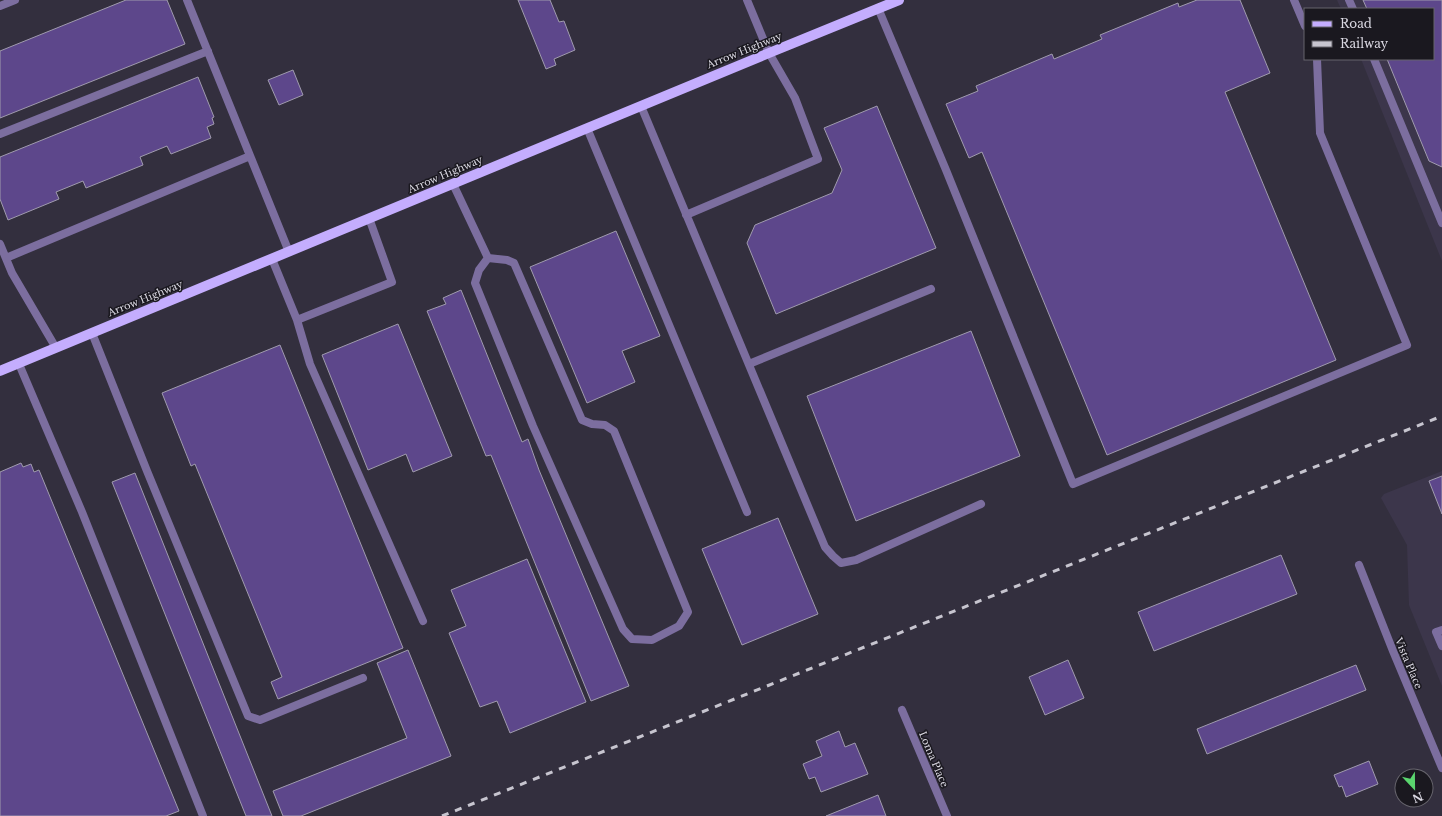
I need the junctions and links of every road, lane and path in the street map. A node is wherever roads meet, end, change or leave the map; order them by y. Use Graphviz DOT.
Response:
graph roads {
  1 [pos="15,0"];
  2 [pos="187,0"];
  3 [pos="747,0"];
  4 [pos="899,0"];
  5 [pos="1294,0"];
  6 [pos="0,6"];
  7 [pos="878,8"];
  8 [pos="1304,24"];
  9 [pos="208,51"];
  10 [pos="769,53"];
  11 [pos="1317,60"];
  12 [pos="1374,60"];
  13 [pos="641,106"];
  14 [pos="587,128"];
  15 [pos="0,134"];
  16 [pos="250,156"];
  17 [pos="453,184"];
  18 [pos="686,215"];
  19 [pos="369,218"];
  20 [pos="1442,222"];
  21 [pos="0,244"];
  22 [pos="289,252"];
  23 [pos="6,258"];
  24 [pos="488,258"];
  25 [pos="272,259"];
  26 [pos="931,289"];
  27 [pos="297,320"];
  28 [pos="92,333"];
  29 [pos="56,348"];
  30 [pos="19,364"];
  31 [pos="749,364"];
  32 [pos="0,372"];
  33 [pos="981,504"];
  34 [pos="747,512"];
  35 [pos="1359,565"];
  36 [pos="423,621"];
  37 [pos="1442,630"];
  38 [pos="1442,646"];
  39 [pos="363,678"];
  40 [pos="902,710"];
  41 [pos="1442,766"];
  42 [pos="203,816"];
  43 [pos="946,816"];
  1 -- 6 [label="street"];
  2 -- 9 [label="street"];
  3 -- 10 [label="street"];
  4 -- 7 [label="main road, Arrow Highway"];
  5 -- 8 [label="street"];
  7 -- 10 [label="main road, Arrow Highway"];
  7 -- 11 [label="street"];
  9 -- 15 [label="street"];
  9 -- 16 [label="street"];
  10 -- 13 [label="main road, Arrow Highway"];
  10 -- 18 [label="street"];
  12 -- 20 [label="street"];
  13 -- 14 [label="main road, Arrow Highway"];
  13 -- 18 [label="street"];
  14 -- 17 [label="main road, Arrow Highway"];
  14 -- 34 [label="street"];
  16 -- 22 [label="street"];
  16 -- 23 [label="street"];
  17 -- 19 [label="main road, Arrow Highway"];
  17 -- 24 [label="street"];
  18 -- 31 [label="street"];
  19 -- 22 [label="main road, Arrow Highway"];
  19 -- 27 [label="street"];
  21 -- 23 [label="street"];
  22 -- 25 [label="main road, Arrow Highway"];
  23 -- 29 [label="street"];
  24 -- 24 [label="street"];
  25 -- 27 [label="street"];
  25 -- 28 [label="main road, Arrow Highway"];
  26 -- 31 [label="street"];
  27 -- 36 [label="street"];
  28 -- 29 [label="main road, Arrow Highway"];
  28 -- 39 [label="street"];
  29 -- 30 [label="main road, Arrow Highway"];
  30 -- 32 [label="main road, Arrow Highway"];
  30 -- 42 [label="street"];
  31 -- 33 [label="street"];
  35 -- 41 [label="street, Vista Place"];
  37 -- 38 [label="street"];
  40 -- 43 [label="street, Loma Place"];
}
